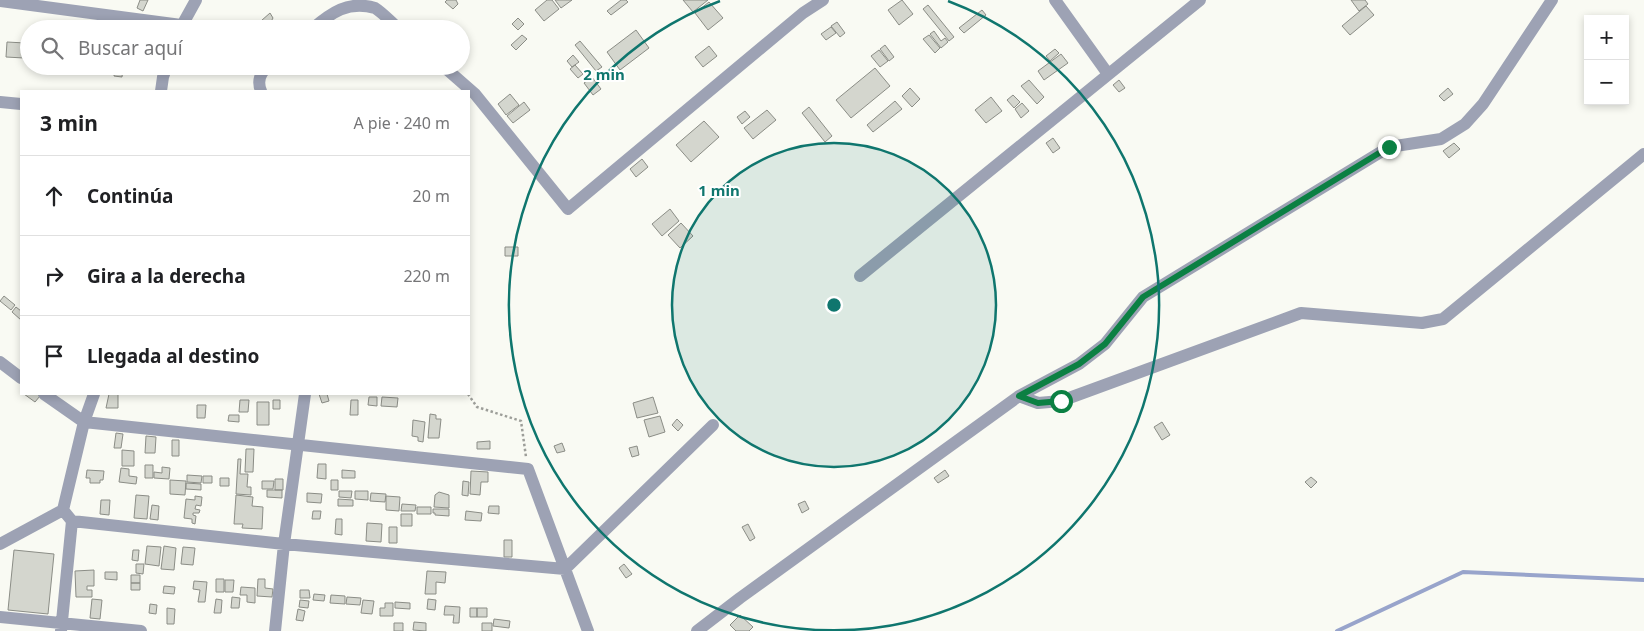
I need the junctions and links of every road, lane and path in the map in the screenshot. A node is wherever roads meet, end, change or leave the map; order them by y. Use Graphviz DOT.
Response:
graph roads {
  1 [pos="196,0"];
  2 [pos="823,0"];
  3 [pos="1055,0"];
  4 [pos="1200,0"];
  5 [pos="1552,0"];
  6 [pos="0,1"];
  7 [pos="132,20"];
  8 [pos="184,20"];
  9 [pos="322,20"];
  10 [pos="388,20"];
  11 [pos="1108,74"];
  12 [pos="164,75"];
  13 [pos="261,75"];
  14 [pos="453,75"];
  15 [pos="160,90"];
  16 [pos="260,90"];
  17 [pos="0,102"];
  18 [pos="20,104"];
  19 [pos="1644,154"];
  20 [pos="860,276"];
  21 [pos="0,362"];
  22 [pos="20,377"];
  23 [pos="45,395"];
  24 [pos="94,395"];
  25 [pos="304,395"];
  26 [pos="469,395"];
  27 [pos="1019,396"];
  28 [pos="84,422"];
  29 [pos="713,425"];
  30 [pos="297,445"];
  31 [pos="528,468"];
  32 [pos="62,510"];
  33 [pos="72,521"];
  34 [pos="0,544"];
  35 [pos="284,544"];
  36 [pos="565,569"];
  37 [pos="0,617"];
  38 [pos="61,627"];
  39 [pos="142,631"];
  40 [pos="276,631"];
  41 [pos="588,631"];
  42 [pos="697,631"];
  1 -- 8 [label="street"];
  2 -- 14 [label="street"];
  3 -- 11 [label="street"];
  4 -- 11 [label="street"];
  5 -- 27 [label="street"];
  6 -- 7 [label="street"];
  9 -- 10 [label="street"];
  11 -- 20 [label="street"];
  12 -- 15 [label="street"];
  13 -- 16 [label="street"];
  17 -- 18 [label="street"];
  19 -- 27 [label="street"];
  21 -- 22 [label="street"];
  23 -- 28 [label="street"];
  24 -- 28 [label="street"];
  25 -- 30 [label="street"];
  26 -- 31 [label="path"];
  27 -- 42 [label="street"];
  28 -- 30 [label="street"];
  28 -- 32 [label="street"];
  29 -- 36 [label="street"];
  30 -- 31 [label="street"];
  30 -- 35 [label="street"];
  31 -- 36 [label="street"];
  32 -- 33 [label="street"];
  32 -- 34 [label="street"];
  33 -- 35 [label="street"];
  33 -- 38 [label="street"];
  35 -- 36 [label="street"];
  35 -- 40 [label="street"];
  36 -- 41 [label="street"];
  37 -- 38 [label="street"];
  38 -- 39 [label="street"];
}
